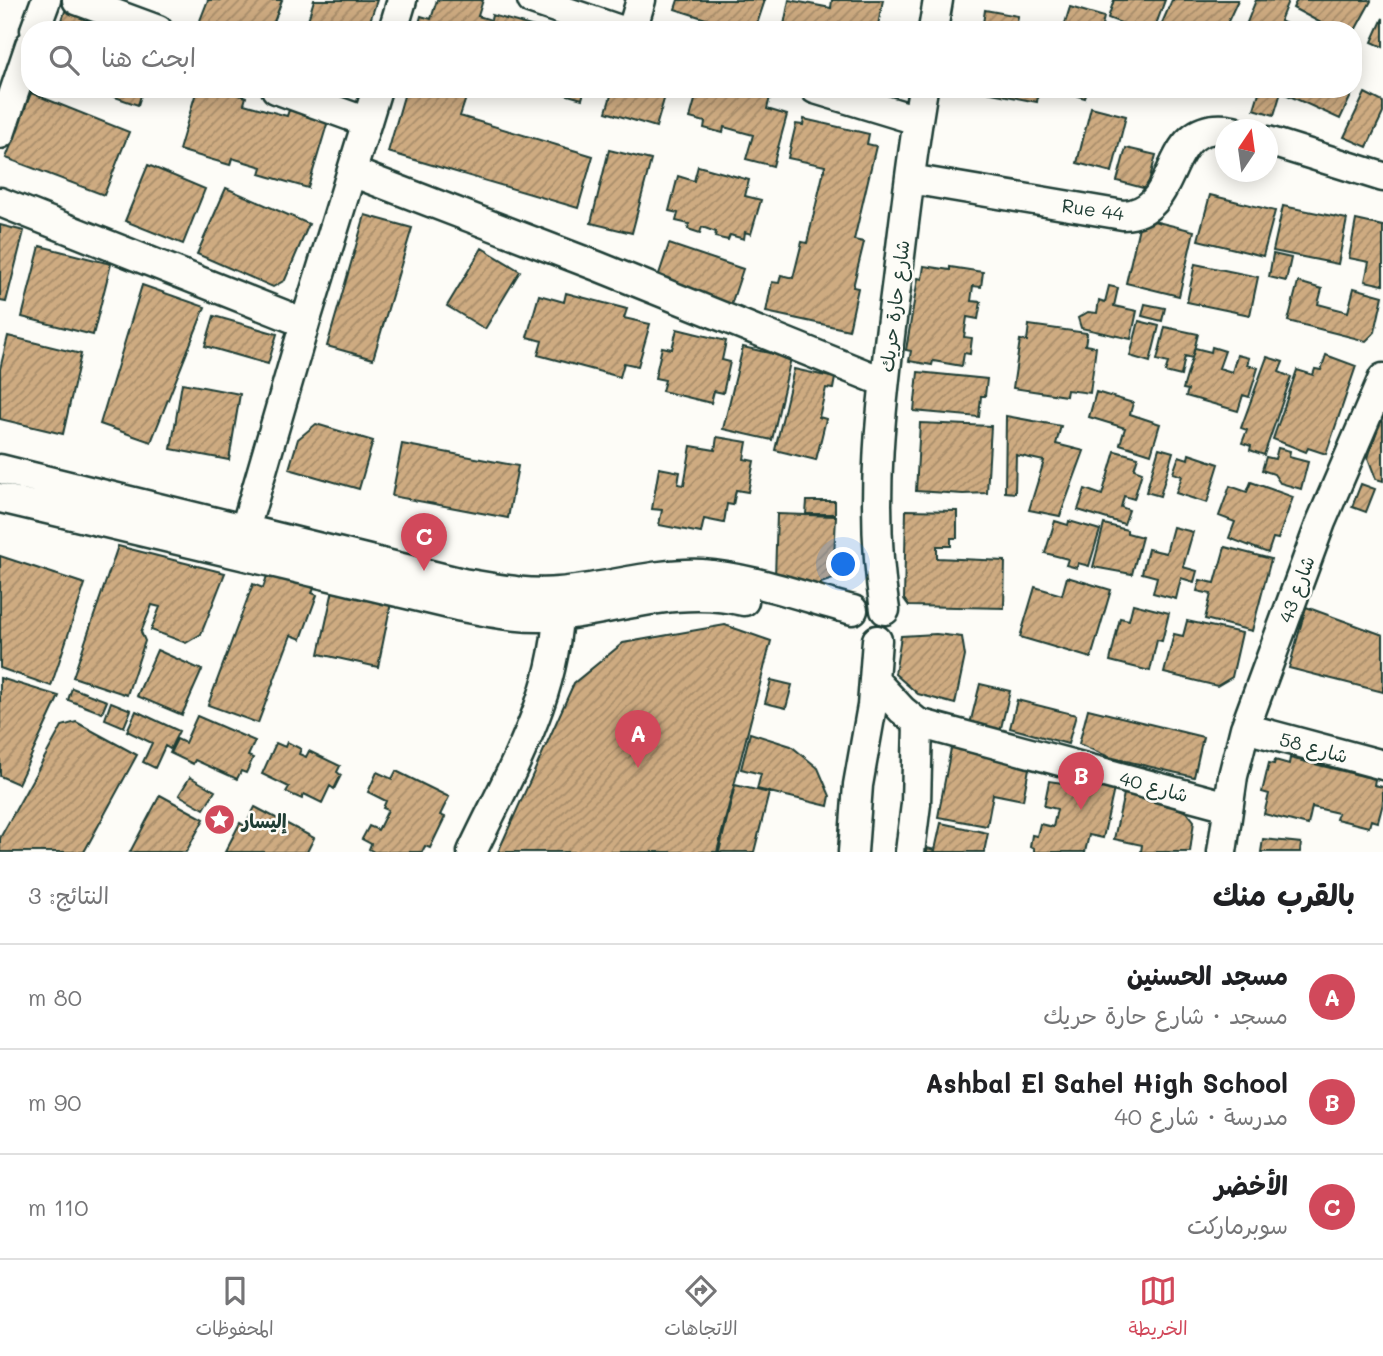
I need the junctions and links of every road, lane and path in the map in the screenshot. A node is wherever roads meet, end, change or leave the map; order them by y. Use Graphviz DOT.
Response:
graph roads {
  1 [pos="46,0"];
  2 [pos="77,0"];
  3 [pos="402,0"];
  4 [pos="533,0"];
  5 [pos="641,0"];
  6 [pos="938,0"];
  7 [pos="38,21"];
  8 [pos="134,21"];
  9 [pos="396,21"];
  10 [pos="594,21"];
  11 [pos="635,21"];
  12 [pos="934,21"];
  13 [pos="21,58"];
  14 [pos="9,75"];
  15 [pos="301,98"];
  16 [pos="374,98"];
  17 [pos="845,98"];
  18 [pos="921,98"];
  19 [pos="917,120"];
  20 [pos="367,122"];
  21 [pos="1215,128"];
  22 [pos="0,134"];
  23 [pos="1278,144"];
  24 [pos="352,172"];
  25 [pos="1383,177"];
  26 [pos="910,179"];
  27 [pos="0,202"];
  28 [pos="304,323"];
  29 [pos="1383,378"];
  30 [pos="884,382"];
  31 [pos="0,469"];
  32 [pos="0,498"];
  33 [pos="245,529"];
  34 [pos="558,604"];
  35 [pos="862,613"];
  36 [pos="875,681"];
  37 [pos="918,723"];
  38 [pos="1245,728"];
  39 [pos="1383,765"];
  40 [pos="1228,806"];
  41 [pos="472,852"];
  42 [pos="853,852"];
  43 [pos="910,852"];
  44 [pos="1222,852"];
  1 -- 7 [label="street"];
  2 -- 8 [label="street"];
  3 -- 9 [label="street"];
  4 -- 10 [label="street"];
  5 -- 11 [label="street"];
  6 -- 12 [label="street"];
  13 -- 14 [label="street"];
  14 -- 22 [label="street"];
  15 -- 20 [label="street"];
  16 -- 20 [label="street"];
  17 -- 19 [label="street"];
  18 -- 19 [label="street, شارع حارة حريك"];
  19 -- 26 [label="street, شارع حارة حريك"];
  20 -- 24 [label="street"];
  21 -- 26 [label="street, Rue 44"];
  23 -- 25 [label="street"];
  24 -- 28 [label="street"];
  24 -- 30 [label="street"];
  26 -- 30 [label="street, شارع حارة حريك"];
  27 -- 28 [label="street"];
  28 -- 33 [label="street"];
  29 -- 38 [label="street, شارع 43"];
  30 -- 35 [label="street, شارع حارة حريك"];
  31 -- 33 [label="street"];
  32 -- 34 [label="street"];
  33 -- 34 [label="street"];
  34 -- 35 [label="street"];
  34 -- 41 [label="street"];
  35 -- 36 [label="street"];
  36 -- 37 [label="street"];
  36 -- 42 [label="street"];
  37 -- 40 [label="street, شارع 40"];
  37 -- 43 [label="street"];
  38 -- 39 [label="street, شارع 58"];
  38 -- 40 [label="street, شارع 43"];
  40 -- 44 [label="street, شارع 43"];
}
